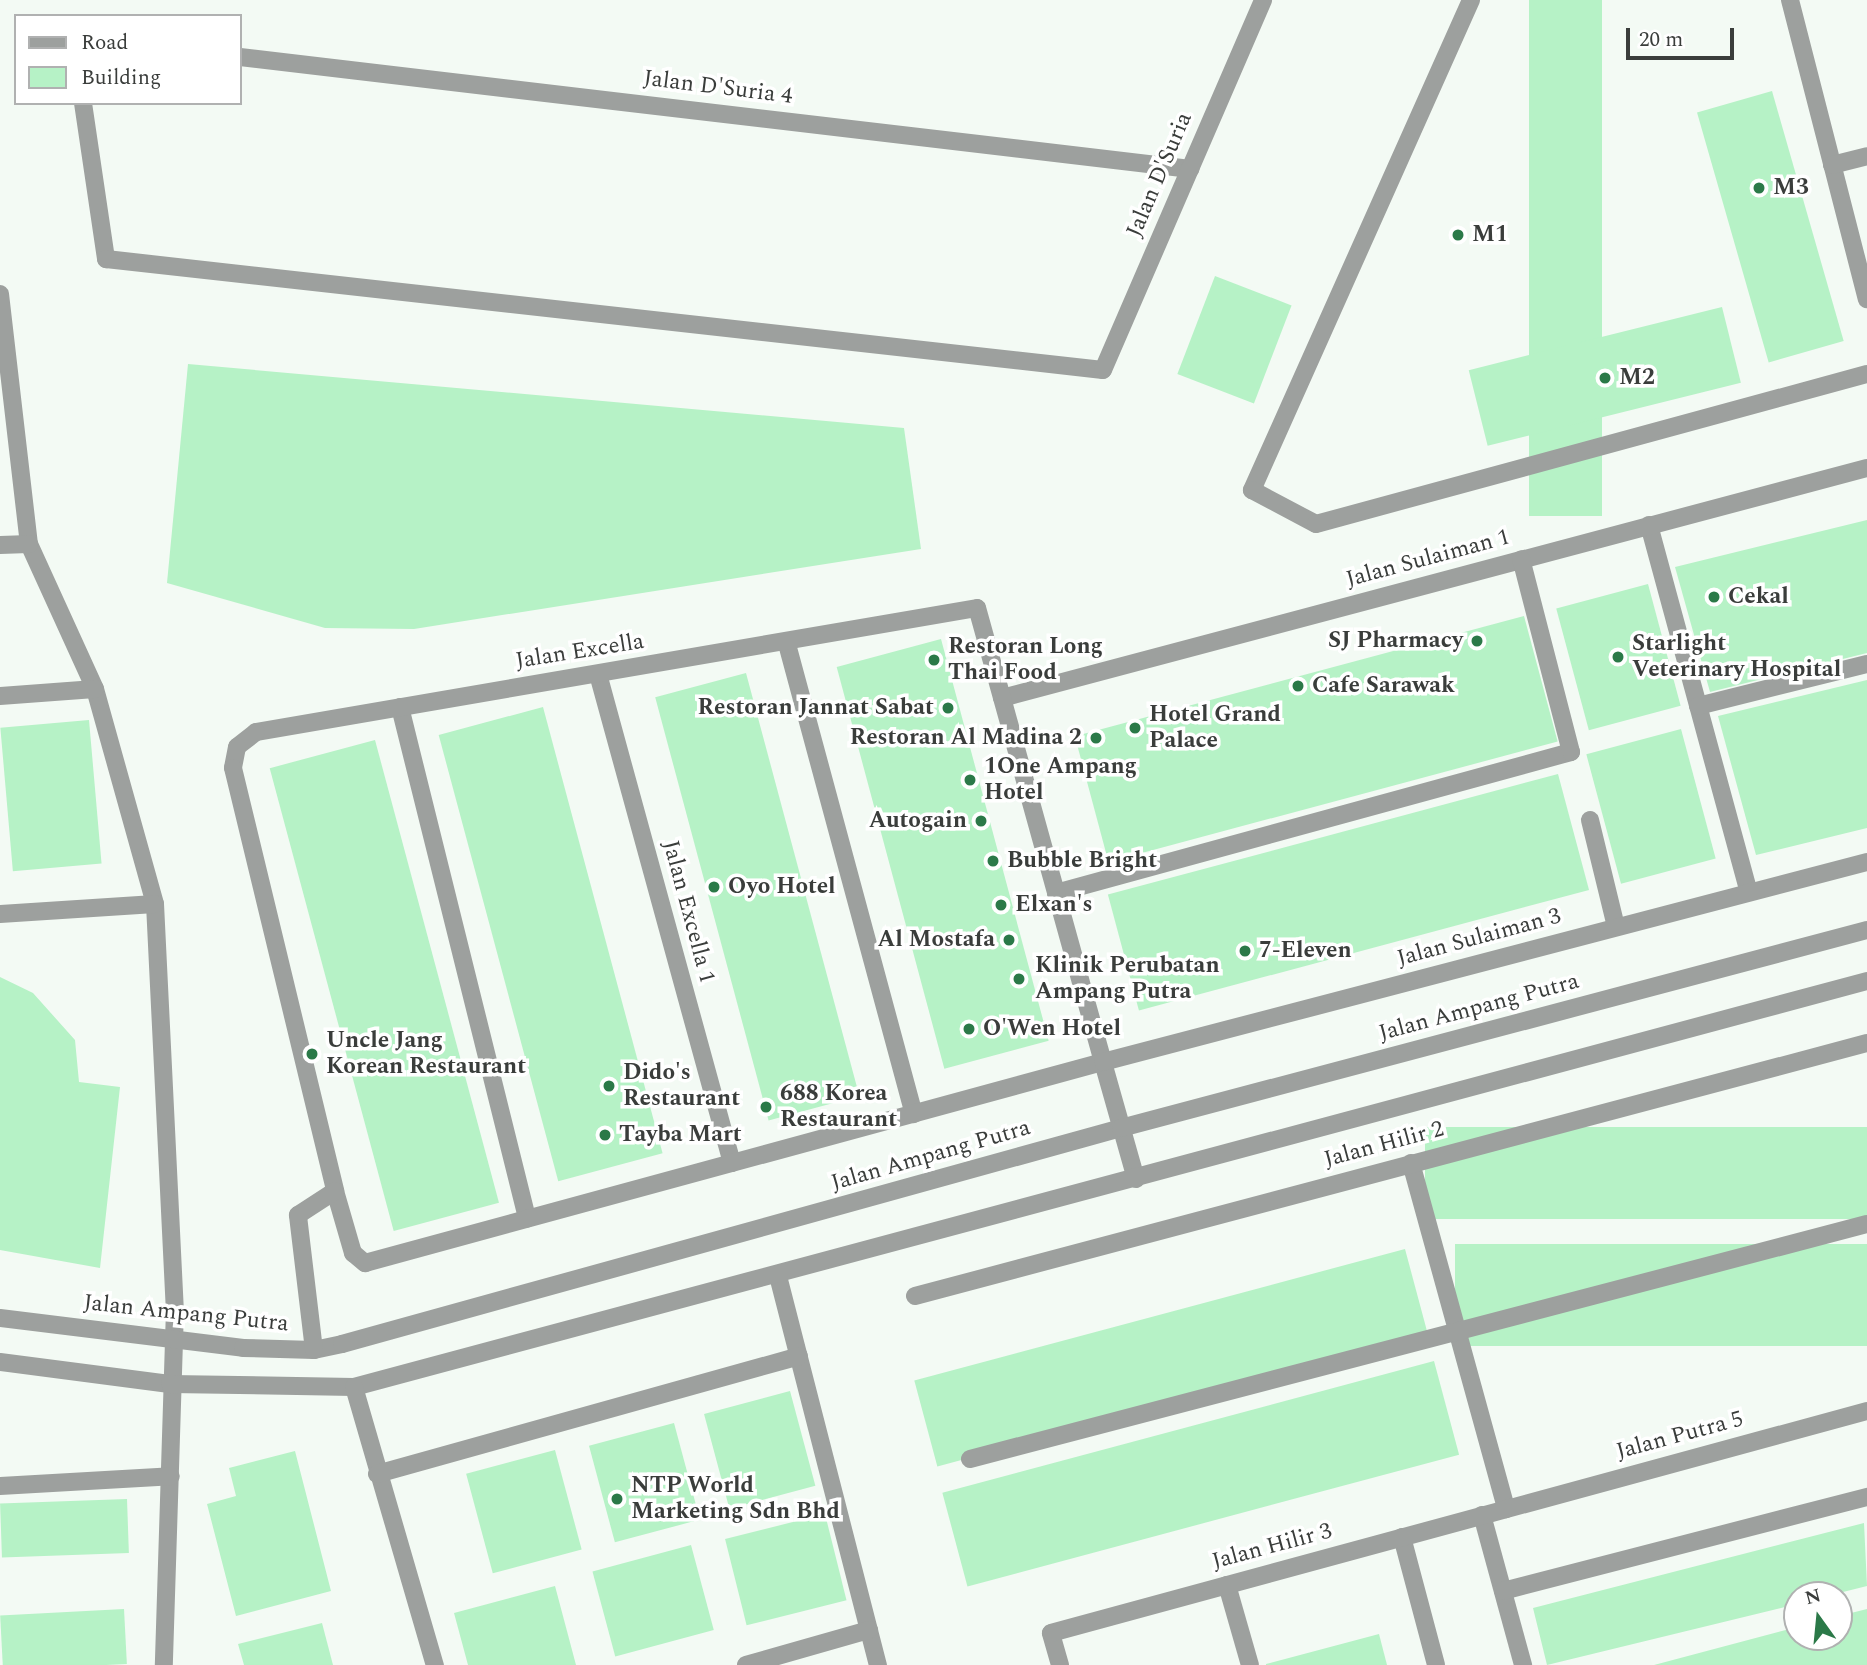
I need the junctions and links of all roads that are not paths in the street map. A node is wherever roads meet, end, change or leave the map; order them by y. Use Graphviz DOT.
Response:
graph roads {
  1 [pos="1263,0"];
  2 [pos="1471,0"];
  3 [pos="1790,0"];
  4 [pos="242,57"];
  5 [pos="83,105"];
  6 [pos="1867,156"];
  7 [pos="1832,164"];
  8 [pos="1190,169"];
  9 [pos="0,294"];
  10 [pos="1867,299"];
  11 [pos="1867,374"];
  12 [pos="1867,468"];
  13 [pos="1649,525"];
  14 [pos="29,544"];
  15 [pos="0,545"];
  16 [pos="1521,559"];
  17 [pos="787,644"];
  18 [pos="1867,664"];
  19 [pos="598,674"];
  20 [pos="96,689"];
  21 [pos="0,696"];
  22 [pos="1002,698"];
  23 [pos="1698,706"];
  24 [pos="400,707"];
  25 [pos="1590,820"];
  26 [pos="1867,862"];
  27 [pos="1749,892"];
  28 [pos="1056,893"];
  29 [pos="155,904"];
  30 [pos="0,914"];
  31 [pos="1616,927"];
  32 [pos="1867,930"];
  33 [pos="1867,981"];
  34 [pos="1867,1043"];
  35 [pos="1103,1062"];
  36 [pos="914,1114"];
  37 [pos="1121,1128"];
  38 [pos="732,1163"];
  39 [pos="1411,1163"];
  40 [pos="1136,1179"];
  41 [pos="335,1191"];
  42 [pos="527,1217"];
  43 [pos="1867,1224"];
  44 [pos="778,1276"];
  45 [pos="915,1296"];
  46 [pos="0,1318"];
  47 [pos="1457,1331"];
  48 [pos="173,1340"];
  49 [pos="314,1349"];
  50 [pos="799,1356"];
  51 [pos="0,1362"];
  52 [pos="170,1384"];
  53 [pos="354,1387"];
  54 [pos="1867,1411"];
  55 [pos="970,1460"];
  56 [pos="377,1474"];
  57 [pos="171,1476"];
  58 [pos="0,1486"];
  59 [pos="1867,1497"];
  60 [pos="1506,1509"];
  61 [pos="1482,1515"];
  62 [pos="1402,1537"];
  63 [pos="1227,1585"];
  64 [pos="1503,1591"];
  65 [pos="869,1629"];
  66 [pos="164,1665"];
  67 [pos="435,1665"];
  68 [pos="746,1665"];
  69 [pos="878,1665"];
  70 [pos="1060,1665"];
  71 [pos="1250,1665"];
  72 [pos="1436,1665"];
  73 [pos="1523,1665"];
  1 -- 8 [label="street, Jalan D'Suria"];
  2 -- 11 [label="street"];
  3 -- 7 [label="street"];
  4 -- 8 [label="street, Jalan D'Suria 4"];
  5 -- 8 [label="street, Jalan D'Suria"];
  6 -- 7 [label="street"];
  7 -- 10 [label="street"];
  9 -- 14 [label="street"];
  12 -- 13 [label="street, Jalan Sulaiman 1"];
  13 -- 16 [label="street, Jalan Sulaiman 1"];
  13 -- 23 [label="street"];
  14 -- 15 [label="street"];
  14 -- 20 [label="street"];
  16 -- 22 [label="street, Jalan Sulaiman 1"];
  16 -- 28 [label="street"];
  17 -- 19 [label="street, Jalan Excella"];
  17 -- 22 [label="street, Jalan Excella"];
  17 -- 36 [label="street"];
  18 -- 23 [label="street"];
  19 -- 24 [label="street, Jalan Excella"];
  19 -- 38 [label="street, Jalan Excella 1"];
  20 -- 21 [label="street"];
  20 -- 29 [label="street"];
  22 -- 28 [label="street, Jalan Excella"];
  23 -- 27 [label="street"];
  24 -- 41 [label="street, Jalan Excella"];
  24 -- 42 [label="street"];
  25 -- 31 [label="street"];
  26 -- 27 [label="street, Jalan Sulaiman 3"];
  27 -- 31 [label="street, Jalan Sulaiman 3"];
  28 -- 35 [label="street, Jalan Excella"];
  29 -- 30 [label="street"];
  29 -- 48 [label="street"];
  31 -- 35 [label="street, Jalan Sulaiman 3"];
  32 -- 37 [label="street, Jalan Ampang Putra"];
  33 -- 40 [label="street"];
  34 -- 39 [label="street, Jalan Hilir 2"];
  35 -- 36 [label="street, Jalan Sulaiman 3"];
  35 -- 37 [label="street, Jalan Excella"];
  36 -- 38 [label="street, Jalan Sulaiman 3"];
  37 -- 40 [label="street, Jalan Excella"];
  37 -- 49 [label="street, Jalan Ampang Putra"];
  38 -- 42 [label="street, Jalan Sulaiman 3"];
  39 -- 45 [label="street, Jalan Hilir 2"];
  39 -- 47 [label="street"];
  40 -- 44 [label="street"];
  41 -- 42 [label="street, Jalan Excella"];
  41 -- 49 [label="street"];
  43 -- 47 [label="street"];
  44 -- 50 [label="street"];
  44 -- 53 [label="street"];
  46 -- 48 [label="street, Jalan Ampang Putra"];
  47 -- 55 [label="street"];
  47 -- 60 [label="street"];
  48 -- 49 [label="street, Jalan Ampang Putra"];
  48 -- 52 [label="street"];
  50 -- 56 [label="street"];
  50 -- 65 [label="street"];
  51 -- 52 [label="street"];
  52 -- 53 [label="street"];
  52 -- 57 [label="street"];
  53 -- 56 [label="street"];
  54 -- 60 [label="street, Jalan Putra 5"];
  56 -- 67 [label="street"];
  57 -- 58 [label="street"];
  57 -- 66 [label="street"];
  59 -- 64 [label="street"];
  60 -- 61 [label="street, Jalan Hilir 3"];
  61 -- 62 [label="street, Jalan Hilir 3"];
  61 -- 64 [label="street"];
  62 -- 63 [label="street, Jalan Hilir 3"];
  62 -- 72 [label="street"];
  63 -- 70 [label="street, Jalan Hilir 3"];
  63 -- 71 [label="street"];
  64 -- 73 [label="street"];
  65 -- 68 [label="street"];
  65 -- 69 [label="street"];
}
